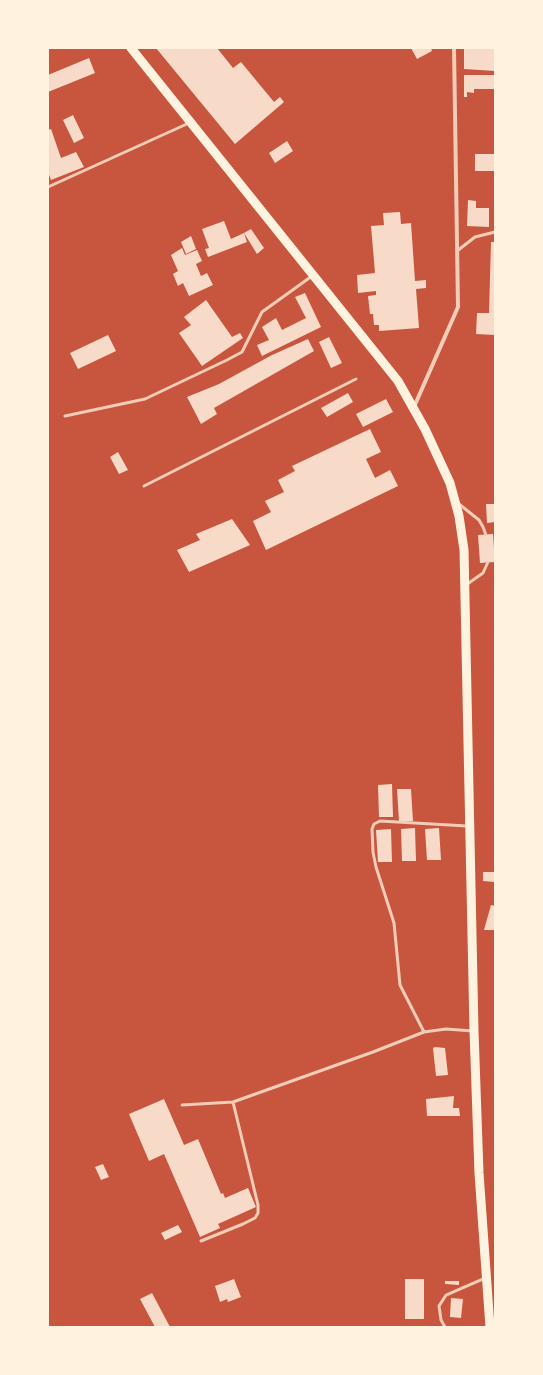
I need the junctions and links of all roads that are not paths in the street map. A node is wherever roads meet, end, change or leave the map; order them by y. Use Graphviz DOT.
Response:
graph roads {
  1 [pos="131,48"];
  2 [pos="454,48"];
  3 [pos="191,122"];
  4 [pos="48,187"];
  5 [pos="495,232"];
  6 [pos="457,251"];
  7 [pos="314,275"];
  8 [pos="356,379"];
  9 [pos="414,408"];
  10 [pos="65,416"];
  11 [pos="144,486"];
  12 [pos="455,501"];
  13 [pos="486,535"];
  14 [pos="488,562"];
  15 [pos="464,586"];
  16 [pos="470,826"];
  17 [pos="474,1031"];
  18 [pos="424,1032"];
  19 [pos="233,1102"];
  20 [pos="182,1105"];
  21 [pos="201,1241"];
  22 [pos="486,1278"];
  23 [pos="492,1312"];
  24 [pos="445,1327"];
  25 [pos="490,1327"];
  1 -- 3 [label="main road"];
  2 -- 6 [label="street"];
  3 -- 4 [label="lane"];
  3 -- 7 [label="main road"];
  5 -- 6 [label="lane"];
  6 -- 9 [label="street"];
  7 -- 9 [label="main road"];
  7 -- 10 [label="lane"];
  8 -- 11 [label="lane"];
  9 -- 12 [label="main road"];
  12 -- 13 [label="lane"];
  12 -- 15 [label="main road"];
  14 -- 15 [label="lane"];
  15 -- 16 [label="main road"];
  16 -- 17 [label="main road"];
  16 -- 18 [label="lane"];
  17 -- 18 [label="lane"];
  17 -- 22 [label="main road"];
  18 -- 19 [label="lane"];
  19 -- 20 [label="lane"];
  19 -- 21 [label="lane"];
  22 -- 23 [label="main road"];
  22 -- 24 [label="lane"];
  23 -- 25 [label="main road"];
}
